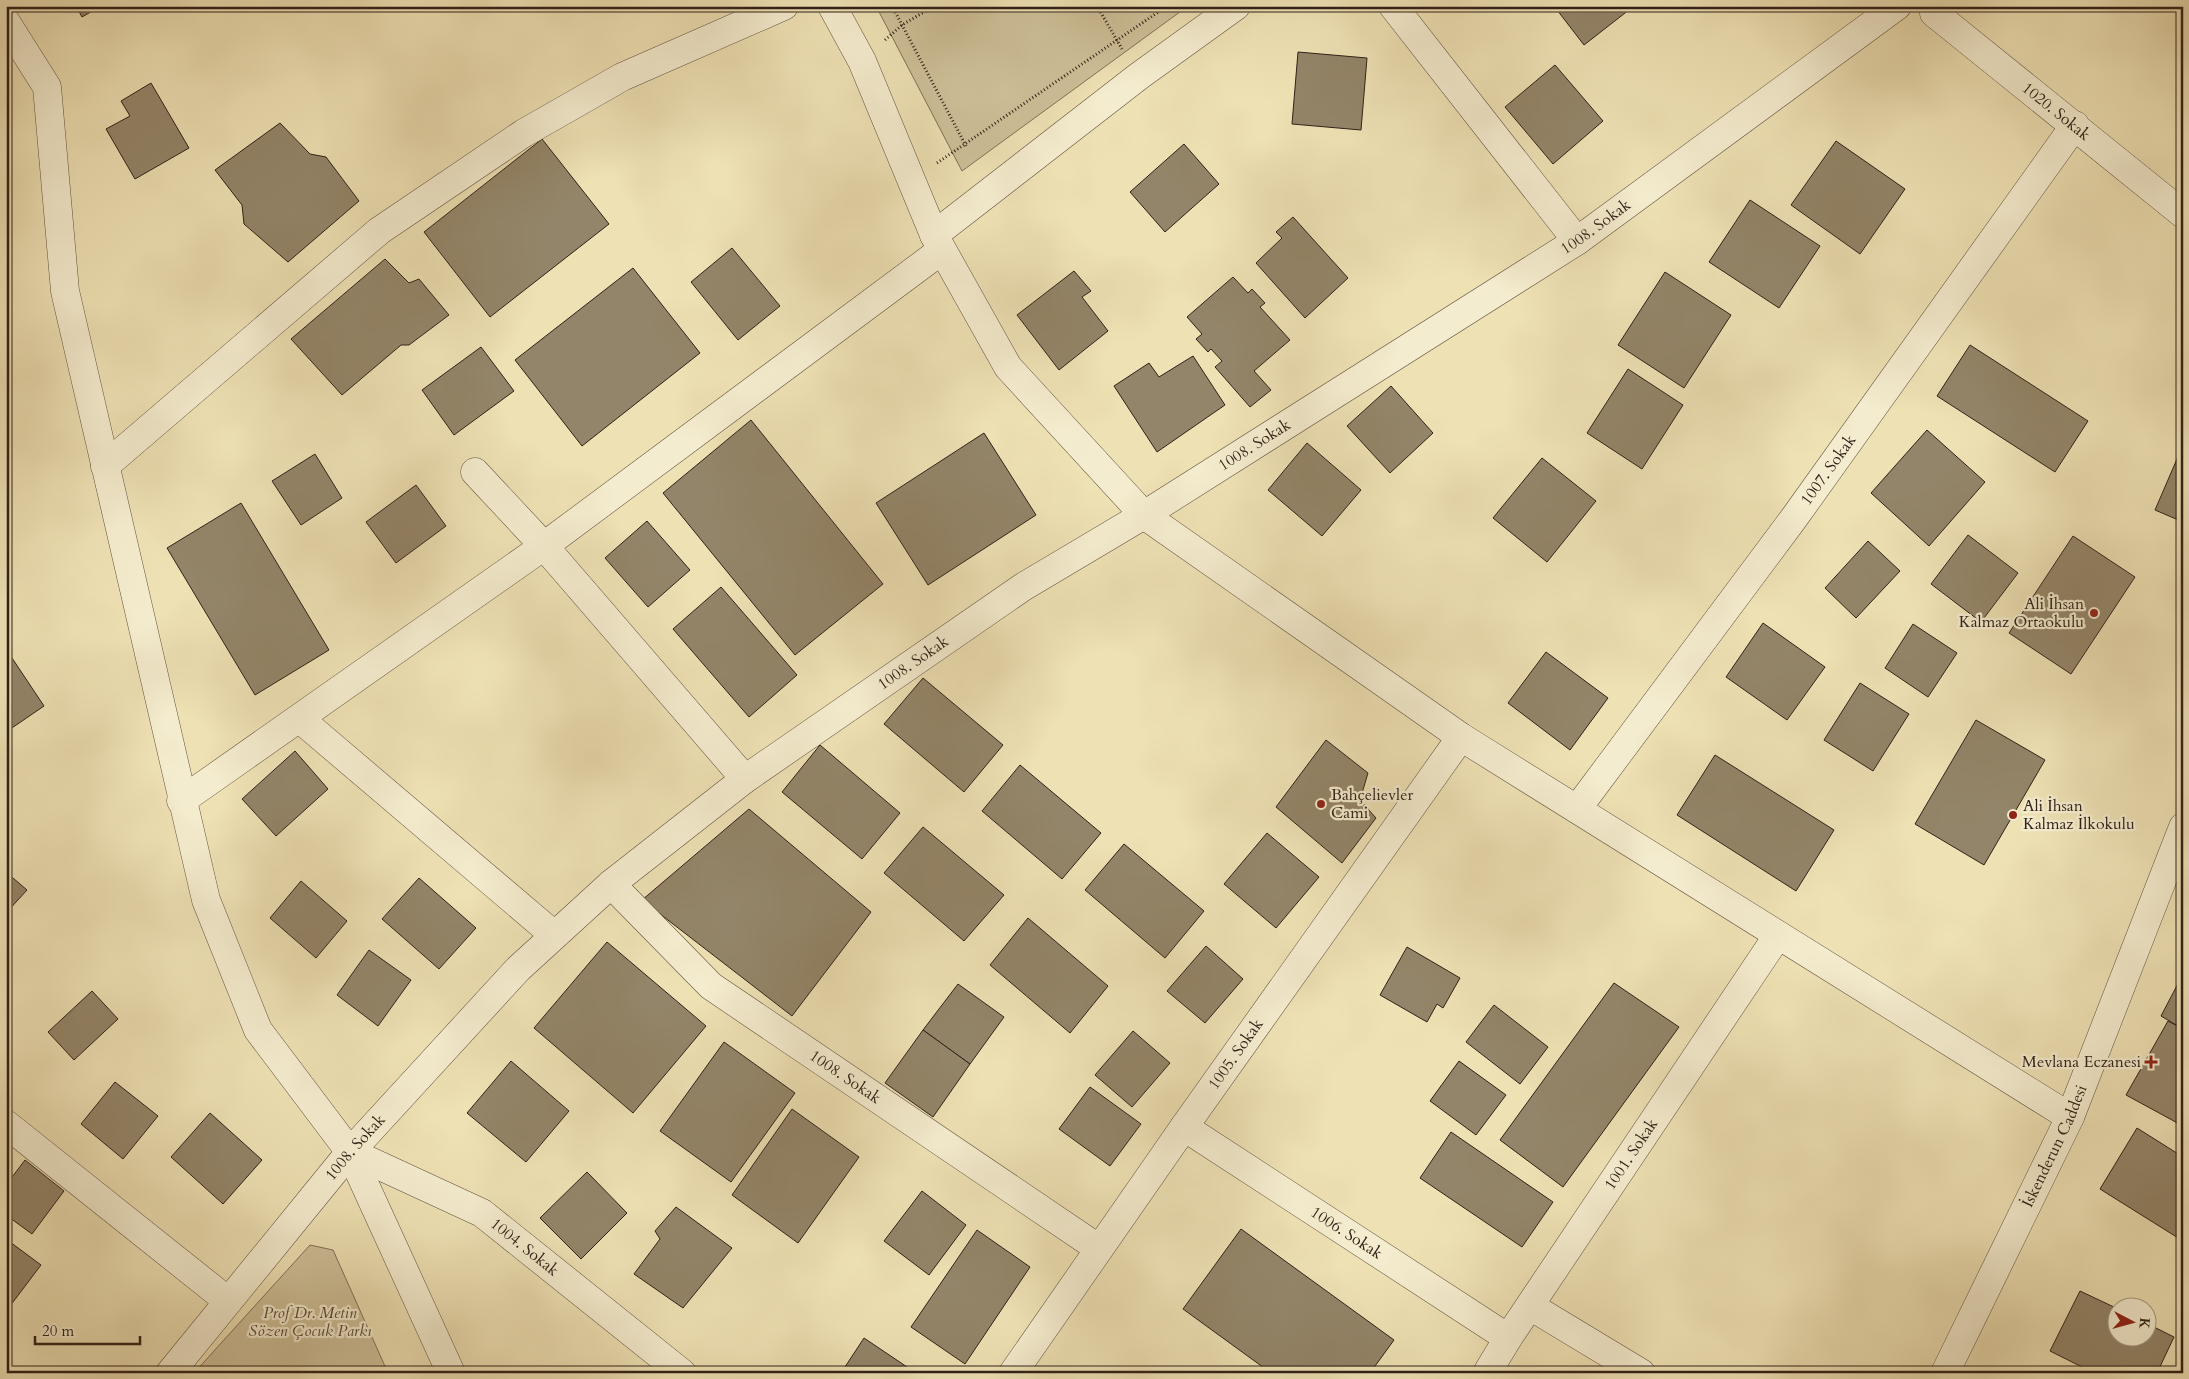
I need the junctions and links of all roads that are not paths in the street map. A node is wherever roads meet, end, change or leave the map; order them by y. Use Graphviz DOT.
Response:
graph roads {
  1 [pos="784,6"];
  2 [pos="832,6"];
  3 [pos="1236,6"];
  4 [pos="1393,6"];
  5 [pos="1897,6"];
  6 [pos="1933,6"];
  7 [pos="6,22"];
  8 [pos="2075,125"];
  9 [pos="2183,214"];
  10 [pos="1577,241"];
  11 [pos="938,243"];
  12 [pos="105,466"];
  13 [pos="475,472"];
  14 [pos="1144,515"];
  15 [pos="544,546"];
  16 [pos="300,718"];
  17 [pos="1461,737"];
  18 [pos="745,779"];
  19 [pos="182,800"];
  20 [pos="1577,809"];
  21 [pos="2183,827"];
  22 [pos="611,884"];
  23 [pos="554,935"];
  24 [pos="1778,935"];
  25 [pos="2070,1118"];
  26 [pos="6,1124"];
  27 [pos="1184,1127"];
  28 [pos="350,1152"];
  29 [pos="1098,1248"];
  30 [pos="228,1301"];
  31 [pos="1530,1306"];
  32 [pos="1508,1338"];
  33 [pos="170,1373"];
  34 [pos="451,1373"];
  35 [pos="682,1373"];
  36 [pos="1013,1373"];
  37 [pos="1487,1373"];
  38 [pos="1641,1373"];
  39 [pos="1945,1373"];
  1 -- 12 [label="street"];
  2 -- 11 [label="street"];
  3 -- 11 [label="street"];
  4 -- 10 [label="street"];
  5 -- 10 [label="street, 1008. Sokak"];
  6 -- 8 [label="street, 1020. Sokak"];
  7 -- 12 [label="street"];
  8 -- 9 [label="street, 1020. Sokak"];
  8 -- 20 [label="street, 1007. Sokak"];
  10 -- 14 [label="street, 1008. Sokak"];
  11 -- 14 [label="street"];
  11 -- 15 [label="street"];
  12 -- 19 [label="street"];
  13 -- 15 [label="street"];
  14 -- 17 [label="street"];
  14 -- 18 [label="street, 1008. Sokak"];
  15 -- 16 [label="street"];
  15 -- 18 [label="street"];
  16 -- 19 [label="street"];
  16 -- 23 [label="street"];
  17 -- 20 [label="street"];
  17 -- 27 [label="street, 1005. Sokak"];
  18 -- 22 [label="street, 1008. Sokak"];
  19 -- 28 [label="street"];
  20 -- 24 [label="street"];
  21 -- 25 [label="street, İskenderun Caddesi"];
  22 -- 23 [label="street, 1008. Sokak"];
  22 -- 29 [label="street, 1008. Sokak"];
  23 -- 28 [label="street, 1008. Sokak"];
  24 -- 25 [label="street"];
  24 -- 31 [label="street, 1001. Sokak"];
  25 -- 39 [label="street, İskenderun Caddesi"];
  26 -- 30 [label="street"];
  27 -- 29 [label="street, 1005. Sokak"];
  27 -- 32 [label="street, 1006. Sokak"];
  28 -- 30 [label="street, 1008. Sokak"];
  28 -- 34 [label="street"];
  28 -- 35 [label="street, 1004. Sokak"];
  29 -- 36 [label="street, 1005. Sokak"];
  30 -- 33 [label="street, 1008. Sokak"];
  31 -- 32 [label="street, 1001. Sokak"];
  31 -- 38 [label="street"];
  32 -- 37 [label="street, 1001. Sokak"];
}
